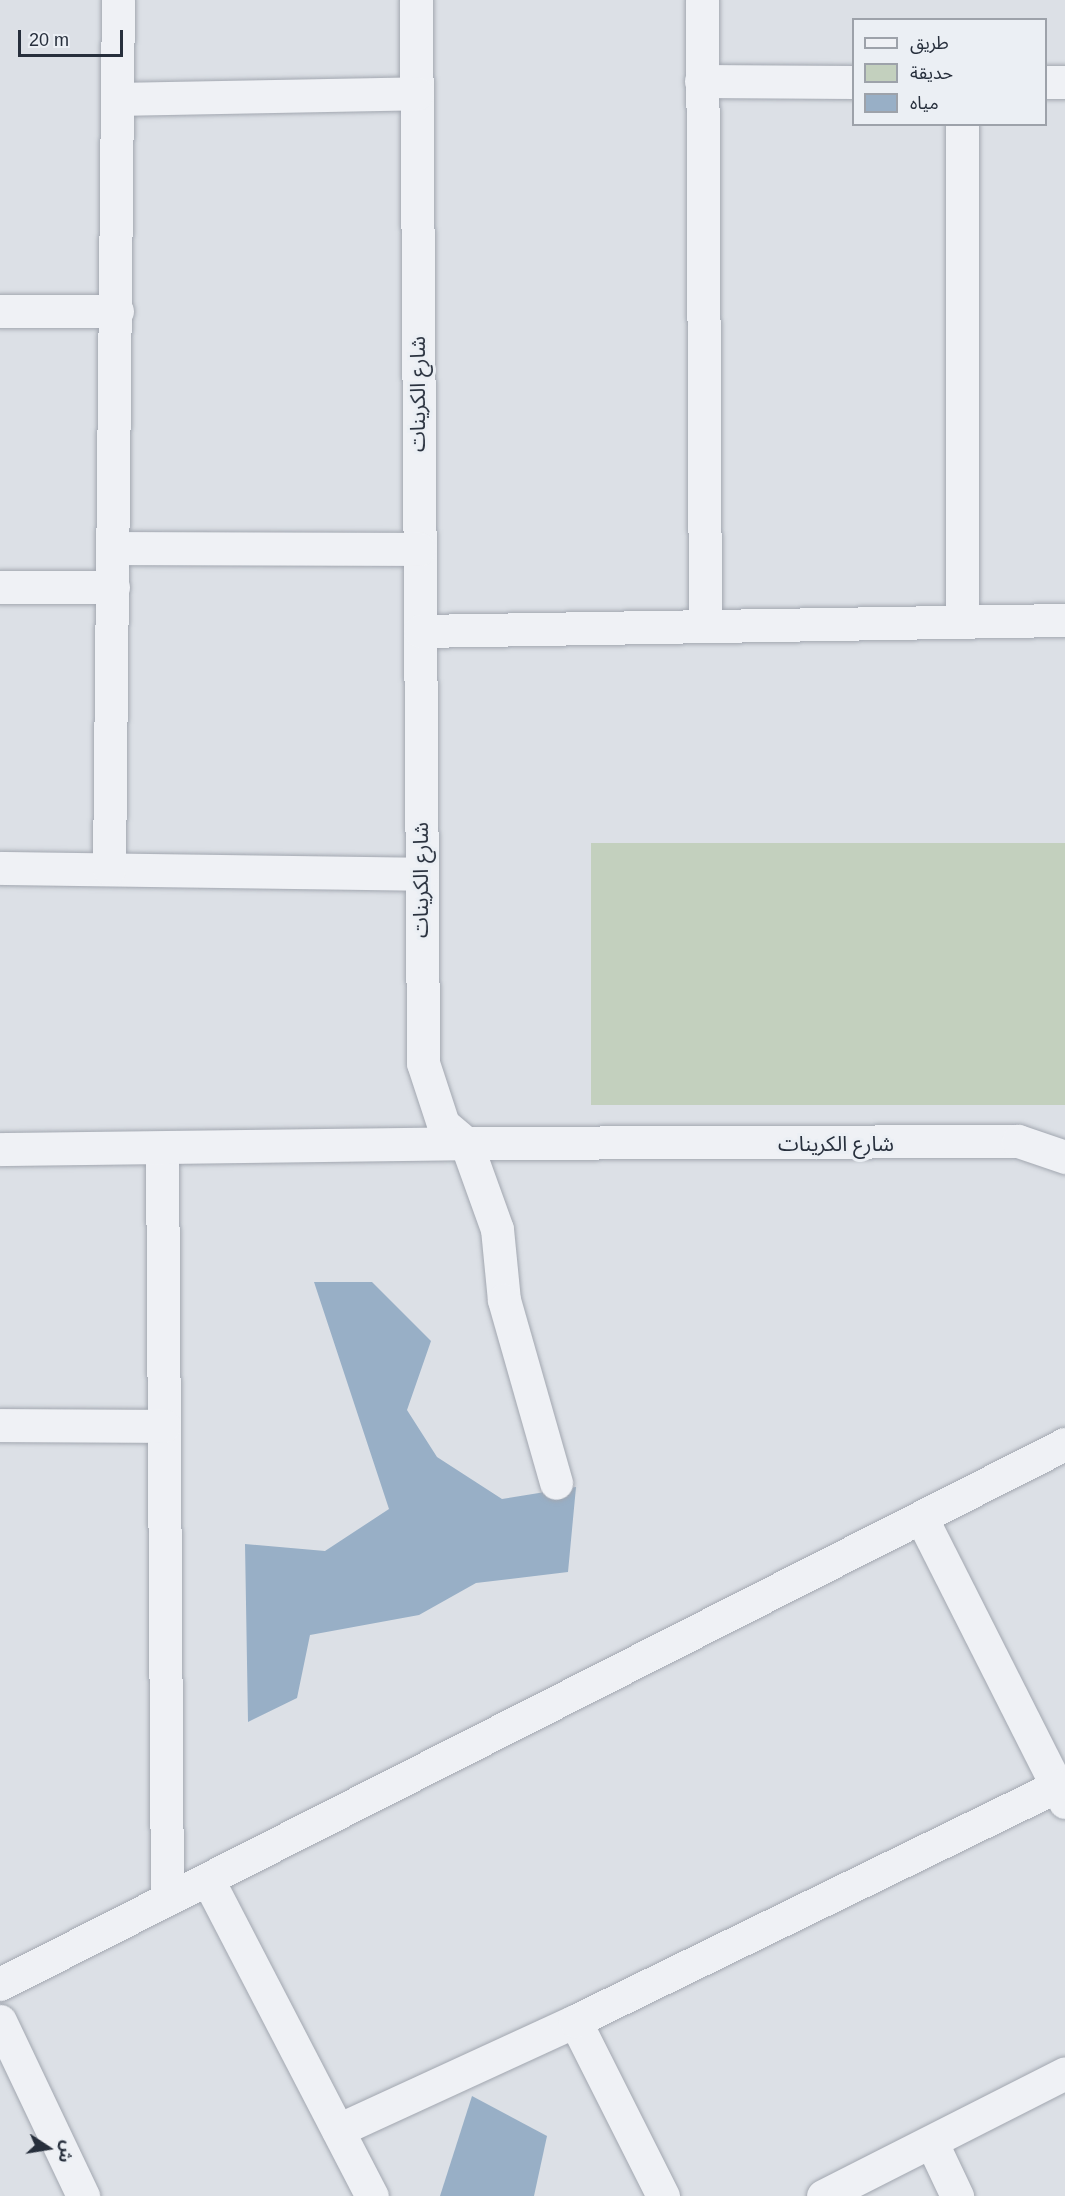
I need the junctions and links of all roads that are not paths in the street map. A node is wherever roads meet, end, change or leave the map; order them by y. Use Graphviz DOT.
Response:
graph roads {
  1 [pos="118,0"];
  2 [pos="416,0"];
  3 [pos="702,0"];
  4 [pos="701,81"];
  5 [pos="852,81"];
  6 [pos="1047,82"];
  7 [pos="1065,82"];
  8 [pos="417,93"];
  9 [pos="118,99"];
  10 [pos="963,126"];
  11 [pos="0,311"];
  12 [pos="117,311"];
  13 [pos="114,548"];
  14 [pos="419,549"];
  15 [pos="0,587"];
  16 [pos="113,587"];
  17 [pos="1065,620"];
  18 [pos="962,622"];
  19 [pos="705,626"];
  20 [pos="420,631"];
  21 [pos="0,868"];
  22 [pos="109,869"];
  23 [pos="421,874"];
  24 [pos="466,1143"];
  25 [pos="162,1148"];
  26 [pos="0,1149"];
  27 [pos="1065,1157"];
  28 [pos="0,1425"];
  29 [pos="164,1426"];
  30 [pos="1065,1444"];
  31 [pos="556,1483"];
  32 [pos="922,1519"];
  33 [pos="1061,1794"];
  34 [pos="208,1880"];
  35 [pos="167,1899"];
  36 [pos="0,1984"];
  37 [pos="0,2021"];
  38 [pos="575,2021"];
  39 [pos="1065,2073"];
  40 [pos="338,2130"];
  41 [pos="932,2143"];
  42 [pos="83,2196"];
  43 [pos="372,2196"];
  44 [pos="663,2196"];
  45 [pos="823,2196"];
  46 [pos="957,2196"];
  1 -- 9 [label="street"];
  2 -- 8 [label="street, شارع الکرينات"];
  3 -- 4 [label="street"];
  4 -- 5 [label="street"];
  4 -- 19 [label="street"];
  6 -- 7 [label="street"];
  8 -- 9 [label="street"];
  8 -- 14 [label="street, شارع الکرينات"];
  9 -- 12 [label="street"];
  10 -- 18 [label="street"];
  11 -- 12 [label="street"];
  12 -- 13 [label="street"];
  13 -- 14 [label="street"];
  13 -- 16 [label="street"];
  14 -- 20 [label="street, شارع الکرينات"];
  15 -- 16 [label="street"];
  16 -- 22 [label="street"];
  17 -- 18 [label="street"];
  18 -- 19 [label="street"];
  19 -- 20 [label="street"];
  20 -- 23 [label="street, شارع الکرينات"];
  21 -- 22 [label="street"];
  22 -- 23 [label="street"];
  23 -- 24 [label="street, شارع الکرينات"];
  24 -- 25 [label="street"];
  24 -- 27 [label="street, شارع الکرينات"];
  24 -- 31 [label="street"];
  25 -- 26 [label="street"];
  25 -- 29 [label="street"];
  28 -- 29 [label="street"];
  29 -- 35 [label="street"];
  30 -- 32 [label="street"];
  32 -- 33 [label="street"];
  32 -- 34 [label="street"];
  33 -- 38 [label="street"];
  34 -- 35 [label="street"];
  34 -- 40 [label="street"];
  35 -- 36 [label="street"];
  37 -- 42 [label="street"];
  38 -- 40 [label="street"];
  38 -- 44 [label="street"];
  39 -- 41 [label="street"];
  40 -- 43 [label="street"];
  41 -- 45 [label="street"];
  41 -- 46 [label="street"];
}
